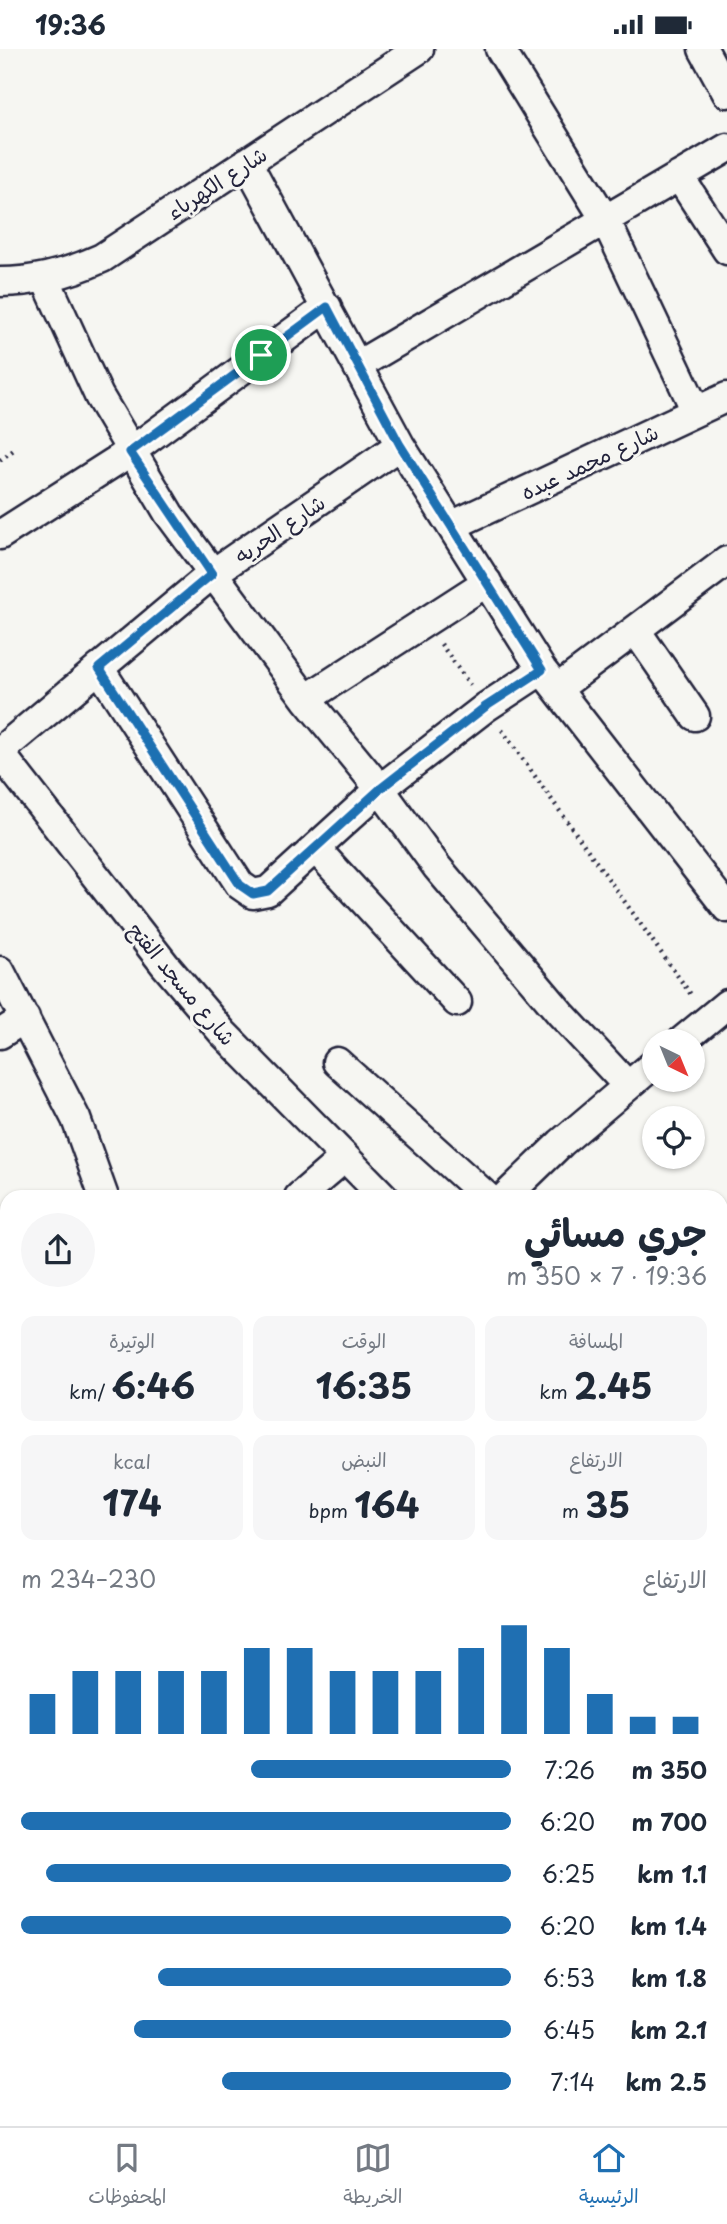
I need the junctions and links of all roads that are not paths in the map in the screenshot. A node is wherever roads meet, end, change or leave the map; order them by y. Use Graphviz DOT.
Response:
graph roads {
  1 [pos="419,49"];
  2 [pos="500,49"];
  3 [pos="703,49"];
  4 [pos="727,93"];
  5 [pos="727,148"];
  6 [pos="247,162"];
  7 [pos="679,176"];
  8 [pos="606,221"];
  9 [pos="727,250"];
  10 [pos="45,278"];
  11 [pos="0,282"];
  12 [pos="327,307"];
  13 [pos="358,365"];
  14 [pos="727,397"];
  15 [pos="696,411"];
  16 [pos="400,445"];
  17 [pos="130,452"];
  18 [pos="452,526"];
  19 [pos="0,535"];
  20 [pos="727,561"];
  21 [pos="212,574"];
  22 [pos="487,582"];
  23 [pos="637,632"];
  24 [pos="99,668"];
  25 [pos="550,679"];
  26 [pos="306,699"];
  27 [pos="695,716"];
  28 [pos="0,752"];
  29 [pos="380,789"];
  30 [pos="316,849"];
  31 [pos="722,894"];
  32 [pos="0,971"];
  33 [pos="457,1002"];
  34 [pos="718,1012"];
  35 [pos="25,1018"];
  36 [pos="697,1029"];
  37 [pos="0,1034"];
  38 [pos="337,1062"];
  39 [pos="642,1074"];
  40 [pos="628,1086"];
  41 [pos="344,1158"];
  42 [pos="101,1190"];
  43 [pos="307,1190"];
  44 [pos="377,1190"];
  45 [pos="479,1190"];
  46 [pos="513,1190"];
  1 -- 6 [label="street, شارع الكهرباء"];
  2 -- 8 [label="street"];
  3 -- 4 [label="street"];
  5 -- 7 [label="street"];
  6 -- 10 [label="street, شارع الكهرباء"];
  6 -- 12 [label="street"];
  7 -- 8 [label="street"];
  7 -- 9 [label="street"];
  8 -- 13 [label="street"];
  8 -- 15 [label="street"];
  10 -- 11 [label="street, شارع الكهرباء"];
  10 -- 17 [label="street"];
  12 -- 13 [label="street"];
  12 -- 17 [label="street"];
  13 -- 16 [label="street"];
  14 -- 15 [label="street, شارع محمد عبده"];
  15 -- 18 [label="street, شارع محمد عبده"];
  16 -- 18 [label="street"];
  16 -- 21 [label="street, شارع الحريه"];
  17 -- 19 [label="street"];
  17 -- 21 [label="street"];
  18 -- 22 [label="street"];
  20 -- 23 [label="street"];
  21 -- 24 [label="street, شارع الحريه"];
  21 -- 26 [label="street"];
  22 -- 25 [label="street"];
  22 -- 26 [label="street"];
  23 -- 25 [label="street"];
  23 -- 27 [label="street"];
  24 -- 28 [label="street, شارع الحريه"];
  24 -- 30 [label="street"];
  25 -- 29 [label="street"];
  25 -- 31 [label="street"];
  26 -- 29 [label="street"];
  28 -- 41 [label="street, شارع مسجد الفتح"];
  29 -- 30 [label="street"];
  29 -- 40 [label="street"];
  30 -- 33 [label="street"];
  32 -- 35 [label="street"];
  34 -- 36 [label="street"];
  35 -- 37 [label="street"];
  35 -- 42 [label="street"];
  38 -- 45 [label="street"];
  39 -- 40 [label="street"];
  40 -- 46 [label="street"];
  41 -- 43 [label="street"];
  41 -- 44 [label="street, شارع مسجد الفتح"];
}
